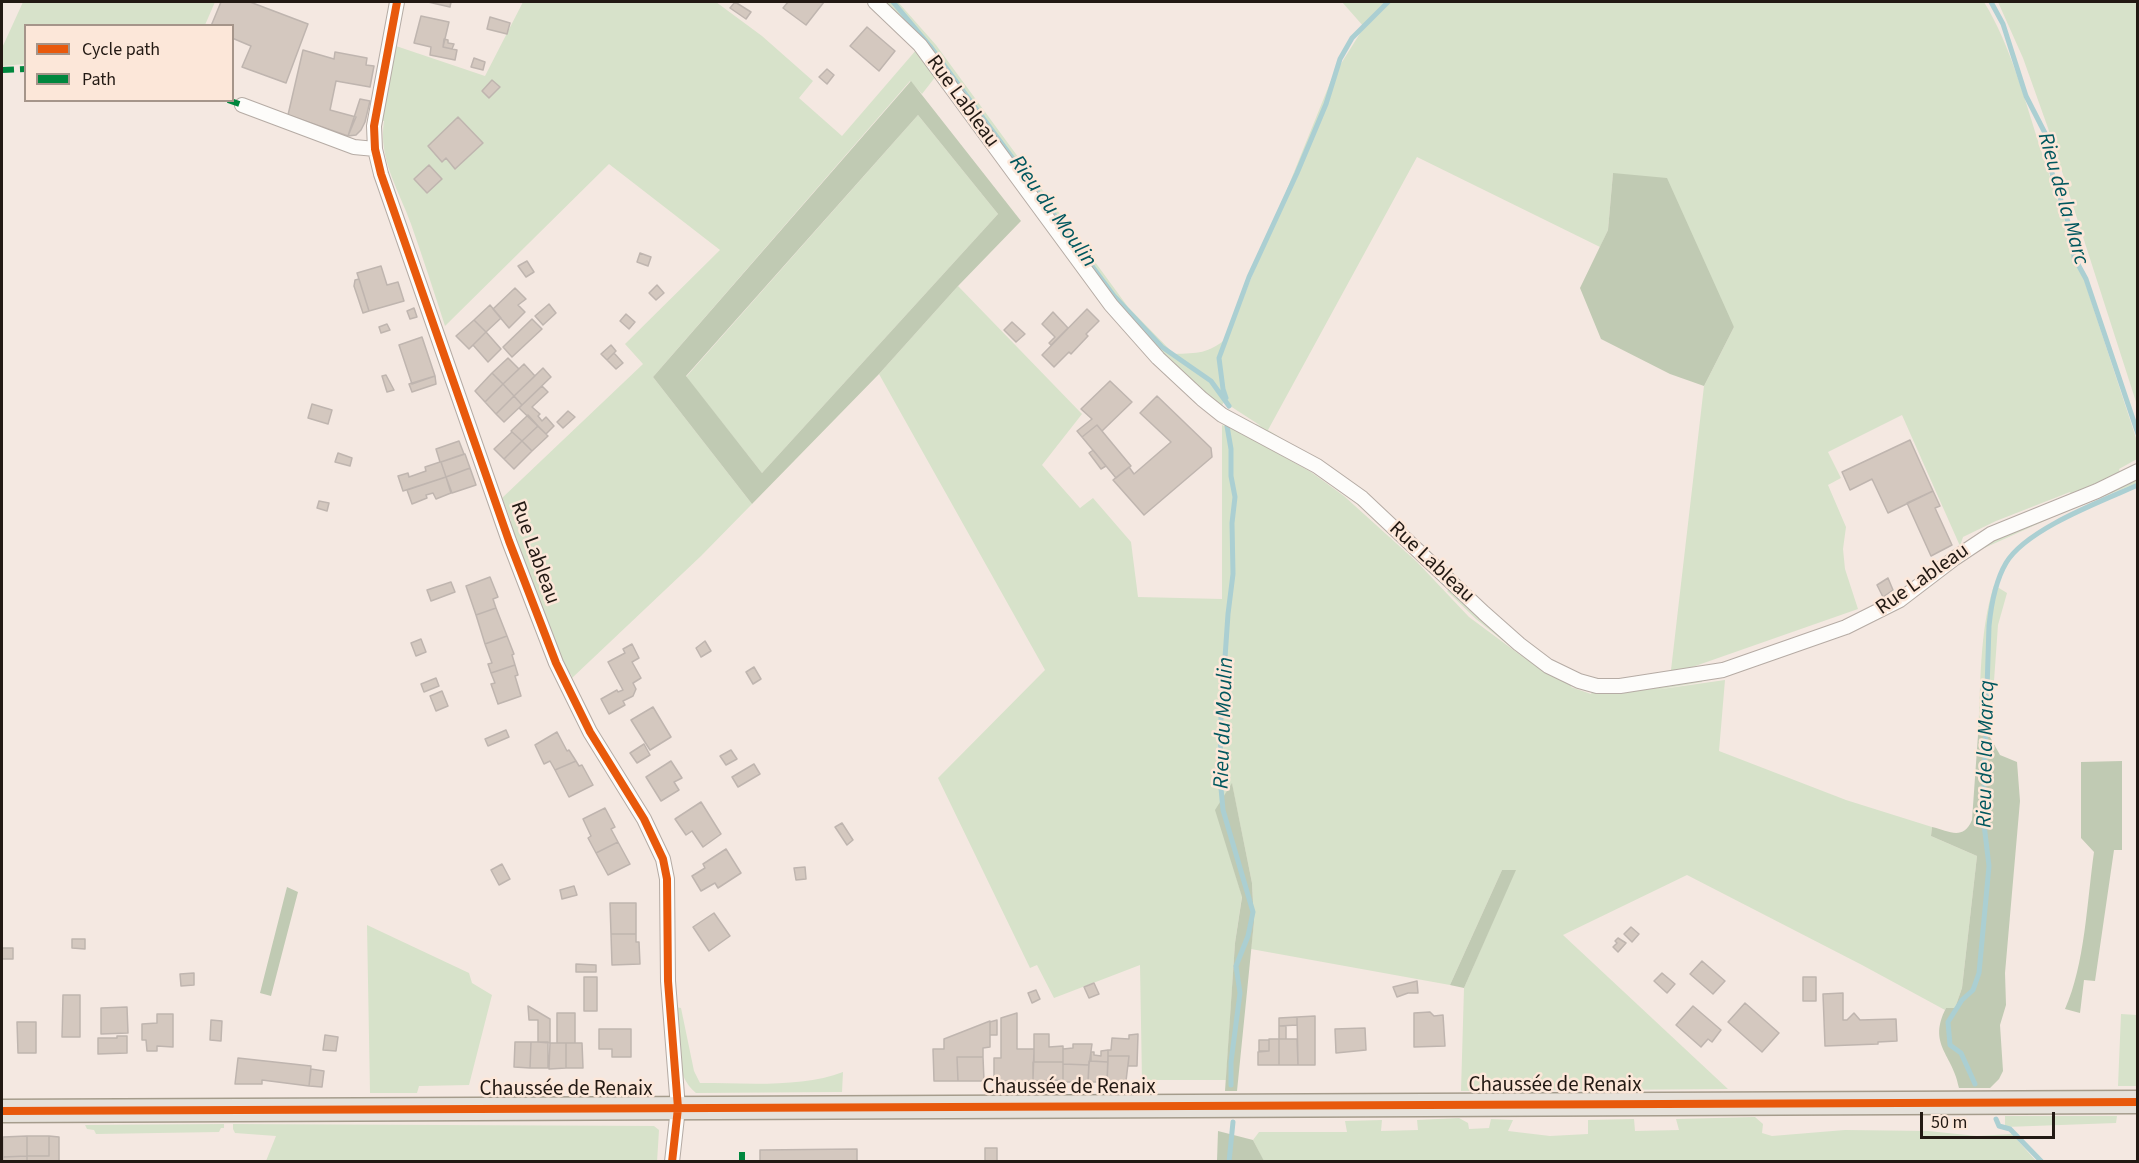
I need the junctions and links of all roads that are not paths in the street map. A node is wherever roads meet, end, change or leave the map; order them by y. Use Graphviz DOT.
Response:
graph roads {
  1 [pos="397,2"];
  2 [pos="875,2"];
  3 [pos="242,105"];
  4 [pos="375,149"];
  5 [pos="2138,471"];
  6 [pos="2138,1102"];
  7 [pos="678,1108"];
  8 [pos="2,1111"];
  9 [pos="672,1161"];
  1 -- 4 [label="street, Rue Lableau"];
  2 -- 5 [label="street, Rue Lableau"];
  3 -- 4 [label="street"];
  4 -- 7 [label="street, Rue Lableau"];
  6 -- 7 [label="main road, Chaussée de Renaix"];
  7 -- 8 [label="main road, Chaussée de Renaix"];
  7 -- 9 [label="street, Rue Lableau"];
}
